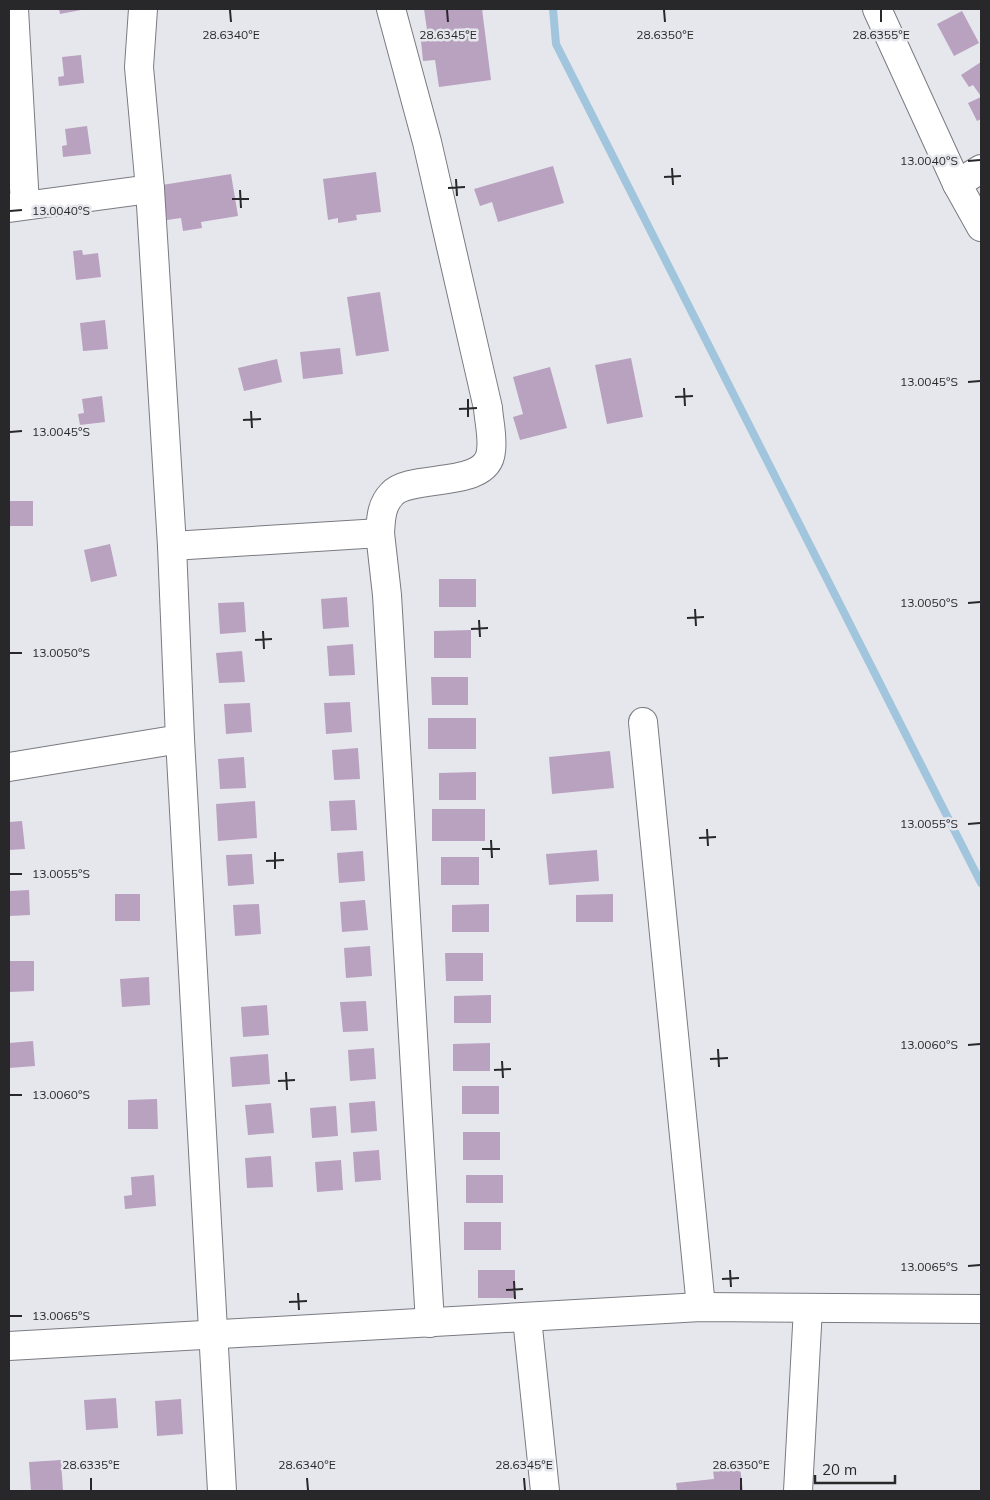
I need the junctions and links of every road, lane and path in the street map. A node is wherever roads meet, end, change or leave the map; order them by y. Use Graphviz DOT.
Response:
graph roads {
  1 [pos="14,9"];
  2 [pos="143,9"];
  3 [pos="391,9"];
  4 [pos="877,9"];
  5 [pos="981,169"];
  6 [pos="958,184"];
  7 [pos="150,189"];
  8 [pos="17,207"];
  9 [pos="981,227"];
  10 [pos="380,534"];
  11 [pos="172,546"];
  12 [pos="643,722"];
  13 [pos="180,739"];
  14 [pos="9,768"];
  15 [pos="701,1307"];
  16 [pos="808,1308"];
  17 [pos="981,1309"];
  18 [pos="527,1318"];
  19 [pos="430,1323"];
  20 [pos="213,1336"];
  21 [pos="9,1346"];
  22 [pos="222,1491"];
  23 [pos="545,1491"];
  24 [pos="798,1491"];
  1 -- 8 [label="street"];
  2 -- 7 [label="street"];
  3 -- 10 [label="street"];
  4 -- 6 [label="street"];
  5 -- 6 [label="street"];
  6 -- 9 [label="street"];
  7 -- 8 [label="street"];
  7 -- 11 [label="street"];
  10 -- 11 [label="street"];
  10 -- 19 [label="street"];
  11 -- 13 [label="street"];
  12 -- 15 [label="street"];
  13 -- 14 [label="street"];
  13 -- 20 [label="street"];
  15 -- 16 [label="street"];
  15 -- 18 [label="street"];
  16 -- 17 [label="street"];
  16 -- 24 [label="street"];
  18 -- 19 [label="street"];
  18 -- 23 [label="street"];
  19 -- 20 [label="street"];
  20 -- 21 [label="street"];
  20 -- 22 [label="street"];
}
